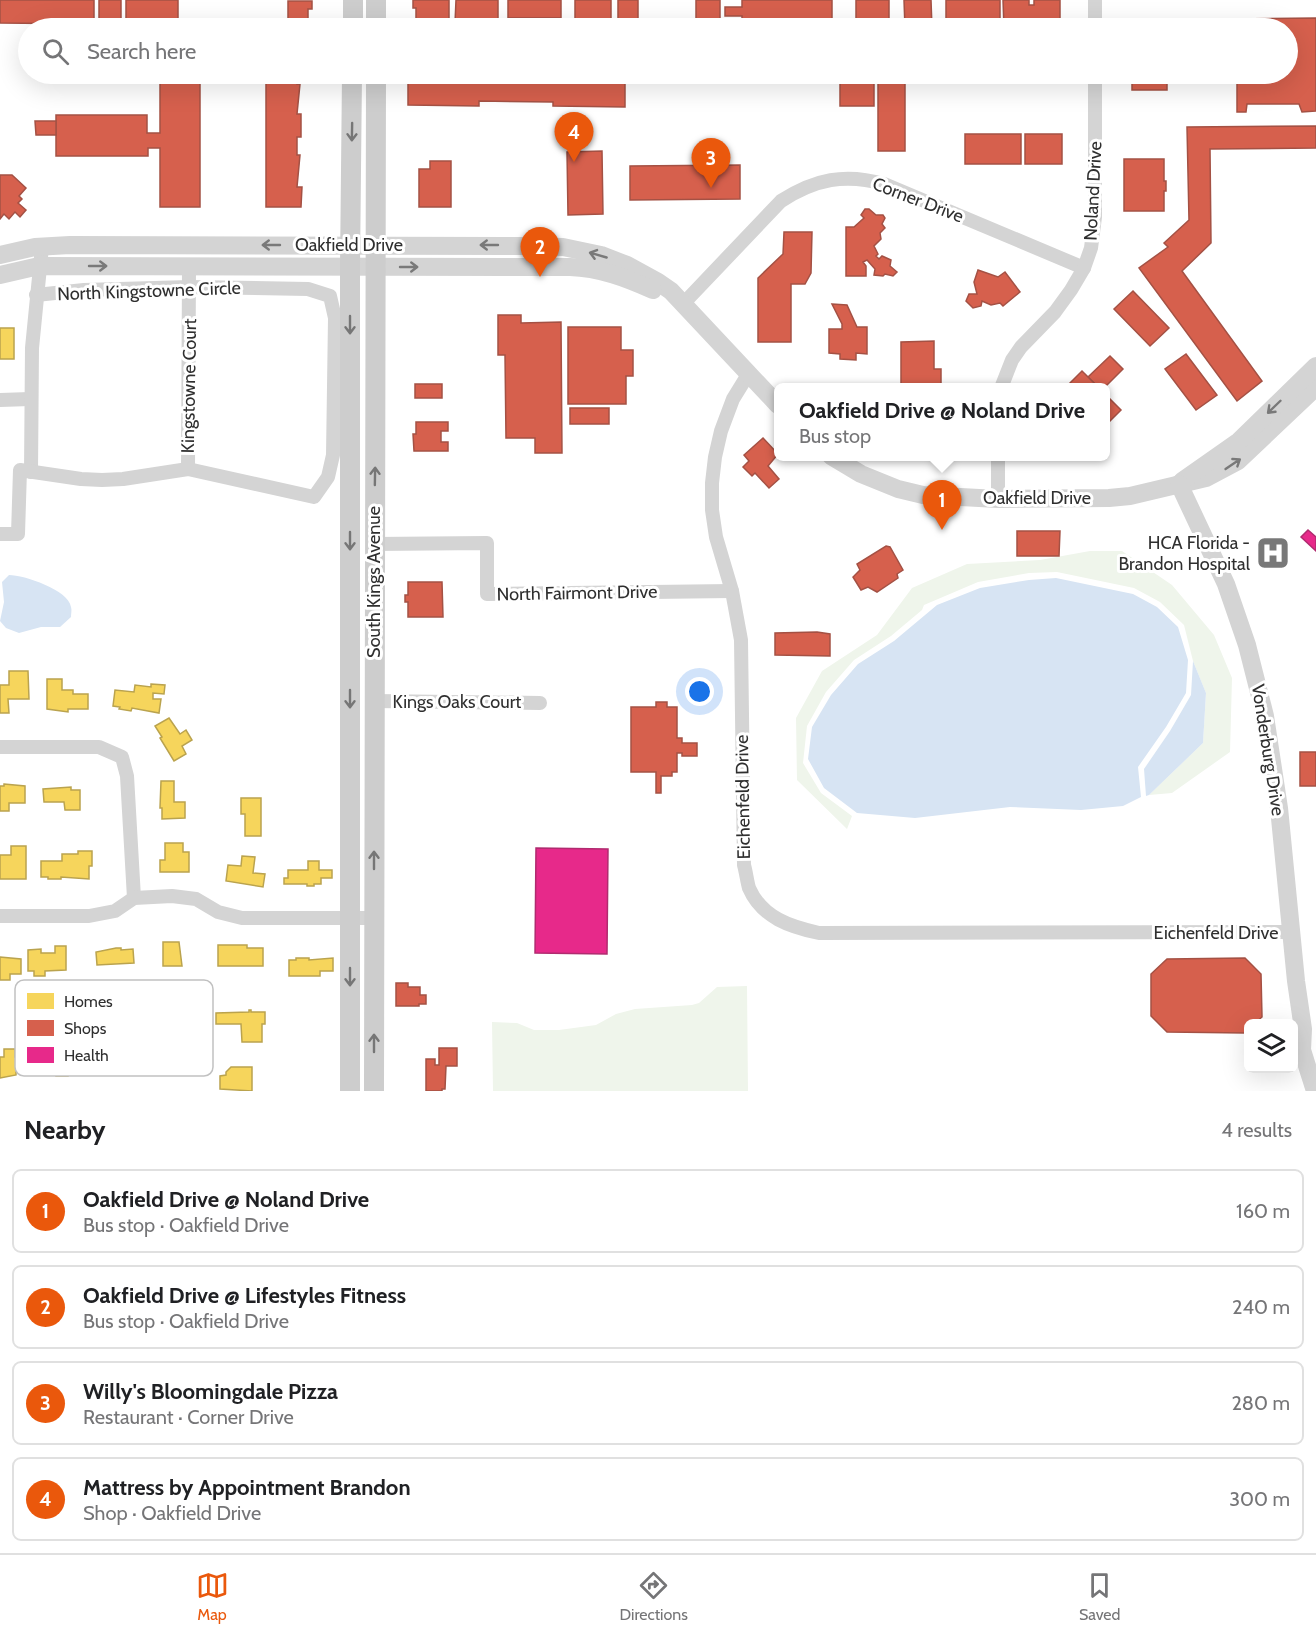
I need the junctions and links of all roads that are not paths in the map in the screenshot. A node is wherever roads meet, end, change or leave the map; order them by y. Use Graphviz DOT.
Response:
graph roads {
  1 [pos="353,0"];
  2 [pos="376,0"];
  3 [pos="1095,0"];
  4 [pos="353,18"];
  5 [pos="376,18"];
  6 [pos="1095,18"];
  7 [pos="352,84"];
  8 [pos="376,84"];
  9 [pos="1095,84"];
  10 [pos="350,245"];
  11 [pos="376,245"];
  12 [pos="42,247"];
  13 [pos="0,255"];
  14 [pos="39,266"];
  15 [pos="189,267"];
  16 [pos="350,267"];
  17 [pos="376,267"];
  18 [pos="1084,268"];
  19 [pos="0,275"];
  20 [pos="190,287"];
  21 [pos="36,295"];
  22 [pos="683,304"];
  23 [pos="350,354"];
  24 [pos="1316,366"];
  25 [pos="749,373"];
  26 [pos="1003,383"];
  27 [pos="1307,389"];
  28 [pos="30,399"];
  29 [pos="0,400"];
  30 [pos="774,401"];
  31 [pos="839,461"];
  32 [pos="998,461"];
  33 [pos="188,469"];
  34 [pos="31,472"];
  35 [pos="1179,484"];
  36 [pos="998,499"];
  37 [pos="374,512"];
  38 [pos="0,534"];
  39 [pos="375,544"];
  40 [pos="732,591"];
  41 [pos="374,701"];
  42 [pos="540,703"];
  43 [pos="0,747"];
  44 [pos="134,898"];
  45 [pos="0,916"];
  46 [pos="374,918"];
  47 [pos="350,919"];
  48 [pos="1291,932"];
  49 [pos="1303,1029"];
  50 [pos="1316,1052"];
  51 [pos="350,1091"];
  52 [pos="374,1091"];
  53 [pos="1315,1091"];
  1 -- 4 [label="main road"];
  2 -- 5 [label="main road"];
  3 -- 6 [label="street"];
  7 -- 10 [label="main road, South Kings Avenue, one-way"];
  8 -- 11 [label="main road, South Kings Avenue"];
  9 -- 18 [label="street, Noland Drive"];
  10 -- 11 [label="street, Oakfield Drive"];
  10 -- 12 [label="street, Oakfield Drive, one-way"];
  10 -- 16 [label="main road, South Kings Avenue"];
  11 -- 17 [label="main road, South Kings Avenue"];
  22 -- 11 [label="street, Oakfield Drive, one-way"];
  12 -- 13 [label="street, Oakfield Drive"];
  12 -- 14 [label="street"];
  14 -- 15 [label="street, Oakfield Drive, one-way"];
  14 -- 19 [label="street, Oakfield Drive"];
  14 -- 21 [label="street"];
  15 -- 16 [label="street, Oakfield Drive"];
  15 -- 20 [label="street, Kingstowne Court"];
  16 -- 17 [label="street, Oakfield Drive"];
  16 -- 23 [label="main road, South Kings Avenue, one-way"];
  17 -- 22 [label="street, Oakfield Drive, one-way"];
  37 -- 17 [label="main road, South Kings Avenue, one-way"];
  18 -- 22 [label="street, Corner Drive"];
  18 -- 26 [label="street, Noland Drive"];
  20 -- 21 [label="street, North Kingstowne Circle"];
  20 -- 33 [label="street, Kingstowne Court"];
  20 -- 33 [label="street, North Kingstowne Circle"];
  21 -- 28 [label="street, North Kingstowne Circle"];
  22 -- 25 [label="street, Oakfield Drive"];
  23 -- 37 [label="main road"];
  23 -- 47 [label="main road, South Kings Avenue, one-way"];
  24 -- 27 [label="street, Oakfield Drive"];
  25 -- 30 [label="street, Oakfield Drive"];
  25 -- 40 [label="street, Eichenfeld Drive"];
  27 -- 35 [label="street, Oakfield Drive"];
  28 -- 29 [label="street"];
  28 -- 34 [label="street, North Kingstowne Circle"];
  31 -- 36 [label="street, Oakfield Drive"];
  32 -- 36 [label="street"];
  33 -- 34 [label="street"];
  34 -- 38 [label="street"];
  35 -- 36 [label="street, Oakfield Drive"];
  35 -- 48 [label="street, Vonderburg Drive"];
  37 -- 39 [label="main road, South Kings Avenue"];
  39 -- 40 [label="street, North Fairmont Drive"];
  39 -- 41 [label="main road, South Kings Avenue"];
  40 -- 48 [label="street, Eichenfeld Drive"];
  41 -- 42 [label="street, Kings Oaks Court"];
  46 -- 41 [label="main road, South Kings Avenue, one-way"];
  43 -- 44 [label="street"];
  44 -- 45 [label="street"];
  44 -- 47 [label="street"];
  46 -- 47 [label="street"];
  52 -- 46 [label="main road, South Kings Avenue, one-way"];
  47 -- 51 [label="main road, South Kings Avenue, one-way"];
  48 -- 49 [label="street, Vonderburg Drive"];
  49 -- 50 [label="street, Vonderburg Drive"];
  49 -- 53 [label="street, Vonderburg Drive"];
}
